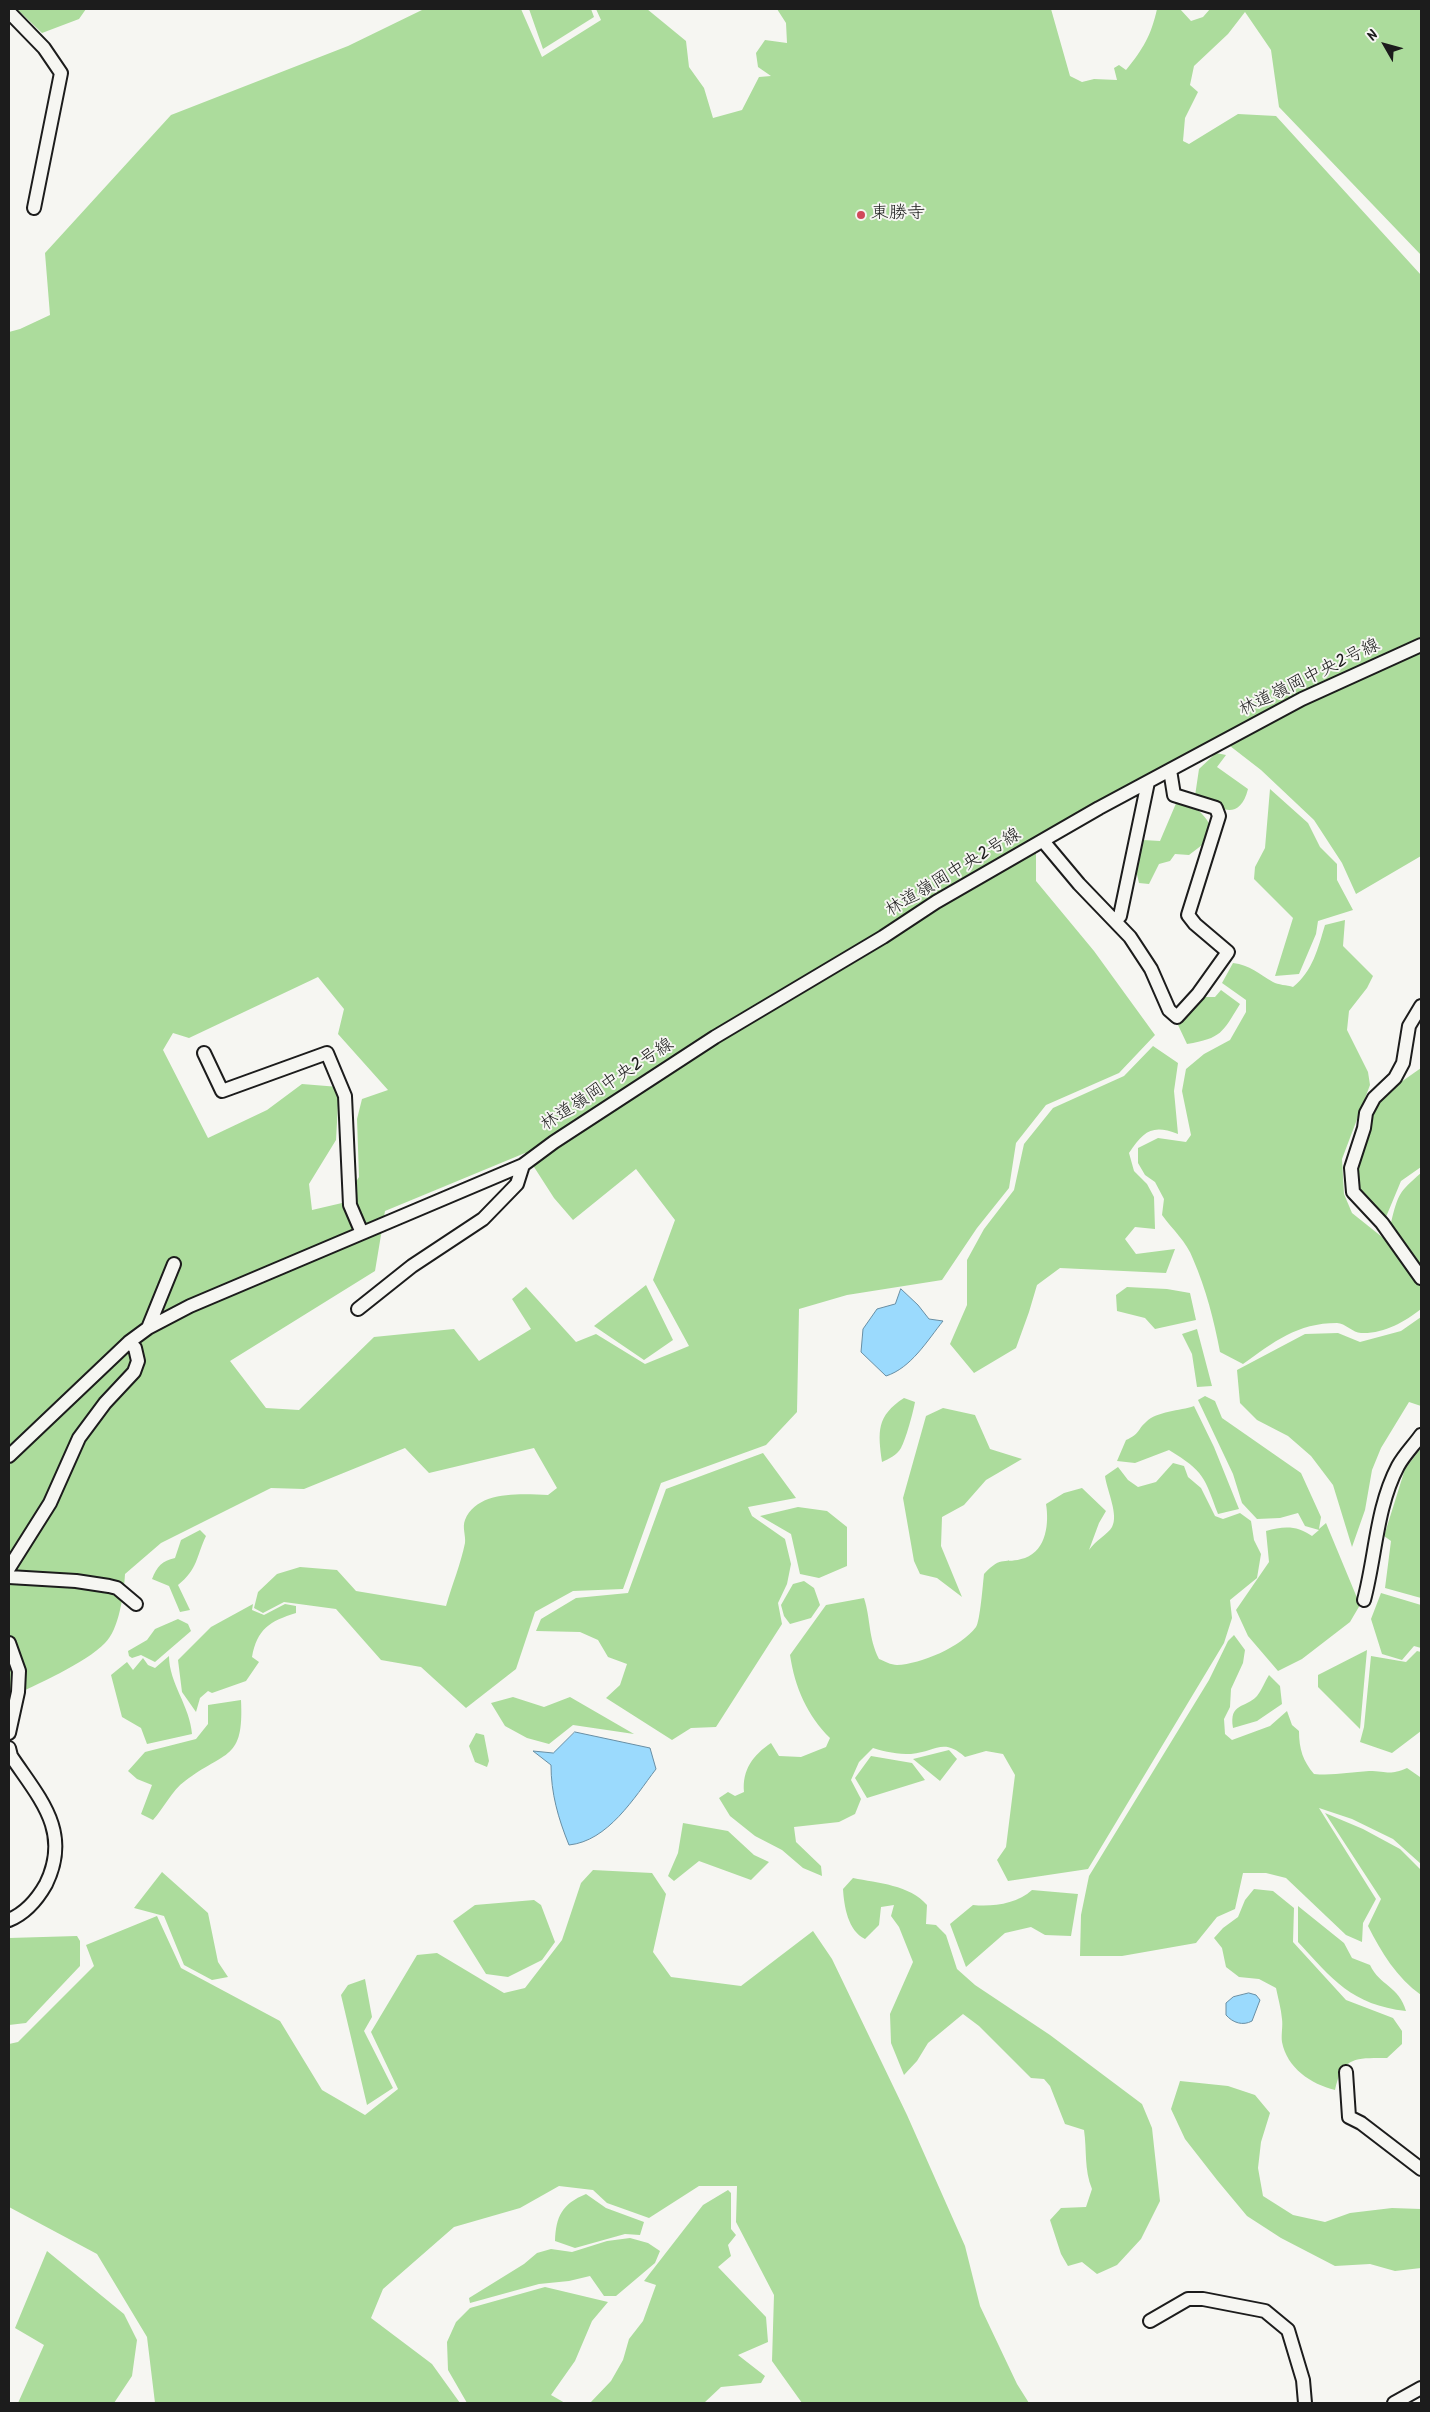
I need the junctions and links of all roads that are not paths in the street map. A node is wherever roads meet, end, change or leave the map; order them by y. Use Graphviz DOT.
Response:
graph roads {
  1 [pos="9,12"];
  2 [pos="34,208"];
  3 [pos="1421,645"];
  4 [pos="1170,770"];
  5 [pos="1148,782"];
  6 [pos="1043,841"];
  7 [pos="1115,921"];
  8 [pos="1421,1006"];
  9 [pos="204,1053"];
  10 [pos="523,1165"];
  11 [pos="362,1233"];
  12 [pos="174,1264"];
  13 [pos="1421,1278"];
  14 [pos="358,1309"];
  15 [pos="148,1328"];
  16 [pos="129,1342"];
  17 [pos="1421,1435"];
  18 [pos="9,1456"];
  19 [pos="9,1568"];
  20 [pos="9,1577"];
  21 [pos="1364,1600"];
  22 [pos="136,1604"];
  23 [pos="9,1643"];
  24 [pos="9,1733"];
  25 [pos="10,1754"];
  26 [pos="9,1920"];
  27 [pos="1346,2072"];
  28 [pos="1421,2169"];
  29 [pos="1150,2321"];
  30 [pos="1421,2388"];
  31 [pos="1305,2403"];
  32 [pos="1394,2403"];
  1 -- 2 [label="street"];
  3 -- 4 [label="street, 林道嶺岡中央2号線"];
  4 -- 5 [label="street, 林道嶺岡中央2号線"];
  4 -- 7 [label="street"];
  5 -- 6 [label="street, 林道嶺岡中央2号線"];
  5 -- 7 [label="street"];
  6 -- 7 [label="street"];
  6 -- 10 [label="street, 林道嶺岡中央2号線"];
  8 -- 13 [label="street"];
  9 -- 11 [label="street"];
  10 -- 11 [label="street, 林道嶺岡中央2号線"];
  10 -- 14 [label="street"];
  11 -- 15 [label="street, 林道嶺岡中央2号線"];
  12 -- 15 [label="street"];
  15 -- 16 [label="street, 林道嶺岡中央2号線"];
  16 -- 18 [label="street, 林道嶺岡中央2号線"];
  16 -- 19 [label="street"];
  17 -- 21 [label="street"];
  20 -- 22 [label="street"];
  23 -- 24 [label="street"];
  25 -- 26 [label="street"];
  27 -- 28 [label="street"];
  29 -- 31 [label="street"];
  30 -- 32 [label="street"];
}
